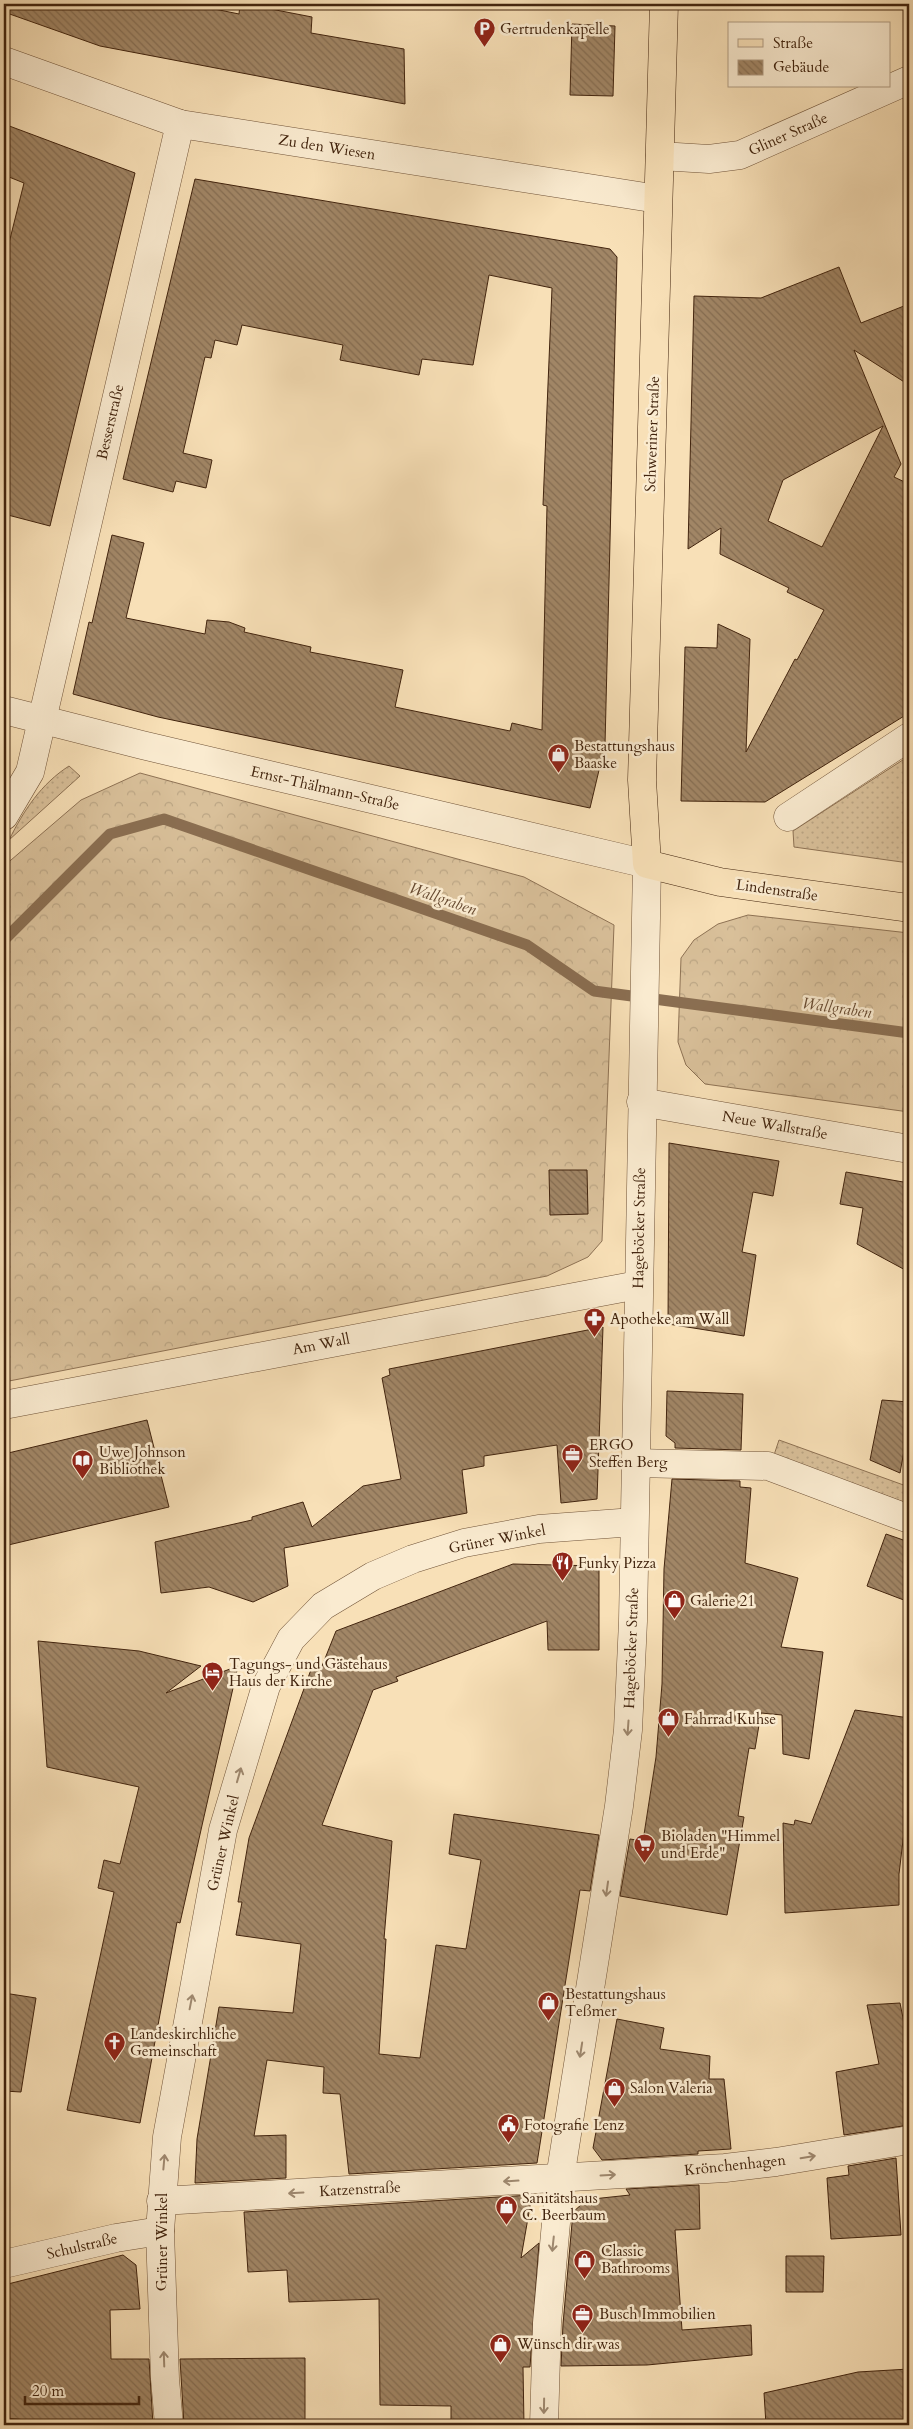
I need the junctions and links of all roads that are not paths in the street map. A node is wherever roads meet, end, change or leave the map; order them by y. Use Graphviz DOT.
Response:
graph roads {
  1 [pos="664,4"];
  2 [pos="4,61"];
  3 [pos="909,80"];
  4 [pos="180,124"];
  5 [pos="660,156"];
  6 [pos="658,198"];
  7 [pos="4,710"];
  8 [pos="40,720"];
  9 [pos="909,738"];
  10 [pos="4,816"];
  11 [pos="788,817"];
  12 [pos="647,864"];
  13 [pos="909,908"];
  14 [pos="642,1102"];
  15 [pos="909,1149"];
  16 [pos="638,1285"];
  17 [pos="4,1405"];
  18 [pos="635,1464"];
  19 [pos="909,1519"];
  20 [pos="634,1522"];
  21 [pos="909,2140"];
  22 [pos="560,2178"];
  23 [pos="161,2201"];
  24 [pos="160,2231"];
  25 [pos="4,2264"];
  26 [pos="169,2425"];
  27 [pos="544,2425"];
  1 -- 5 [label="main road, Schweriner Straße"];
  2 -- 4 [label="street, Zu den Wiesen"];
  3 -- 5 [label="street, Gliner Straße"];
  4 -- 6 [label="street, Zu den Wiesen"];
  4 -- 8 [label="street, Besserstraße"];
  5 -- 6 [label="main road, Schweriner Straße"];
  6 -- 12 [label="main road, Schweriner Straße"];
  7 -- 8 [label="street, Ernst-Thälmann-Straße"];
  8 -- 10 [label="street, Besserstraße"];
  8 -- 12 [label="street, Ernst-Thälmann-Straße"];
  9 -- 11 [label="street"];
  12 -- 13 [label="main road, Lindenstraße"];
  12 -- 14 [label="street, Hageböcker Straße"];
  14 -- 15 [label="street, Neue Wallstraße"];
  14 -- 16 [label="street, Hageböcker Straße"];
  16 -- 17 [label="street, Am Wall"];
  16 -- 18 [label="street, Hageböcker Straße"];
  18 -- 19 [label="street"];
  18 -- 20 [label="street, Hageböcker Straße"];
  20 -- 22 [label="street, Hageböcker Straße, one-way"];
  23 -- 20 [label="street, Grüner Winkel, one-way"];
  22 -- 21 [label="street, Krönchenhagen, one-way"];
  22 -- 23 [label="street, Katzenstraße, one-way"];
  22 -- 27 [label="street, Hageböcker Straße, one-way"];
  23 -- 24 [label="street, Grüner Winkel"];
  24 -- 25 [label="street, Schulstraße"];
  26 -- 24 [label="street, Grüner Winkel, one-way"];
}
